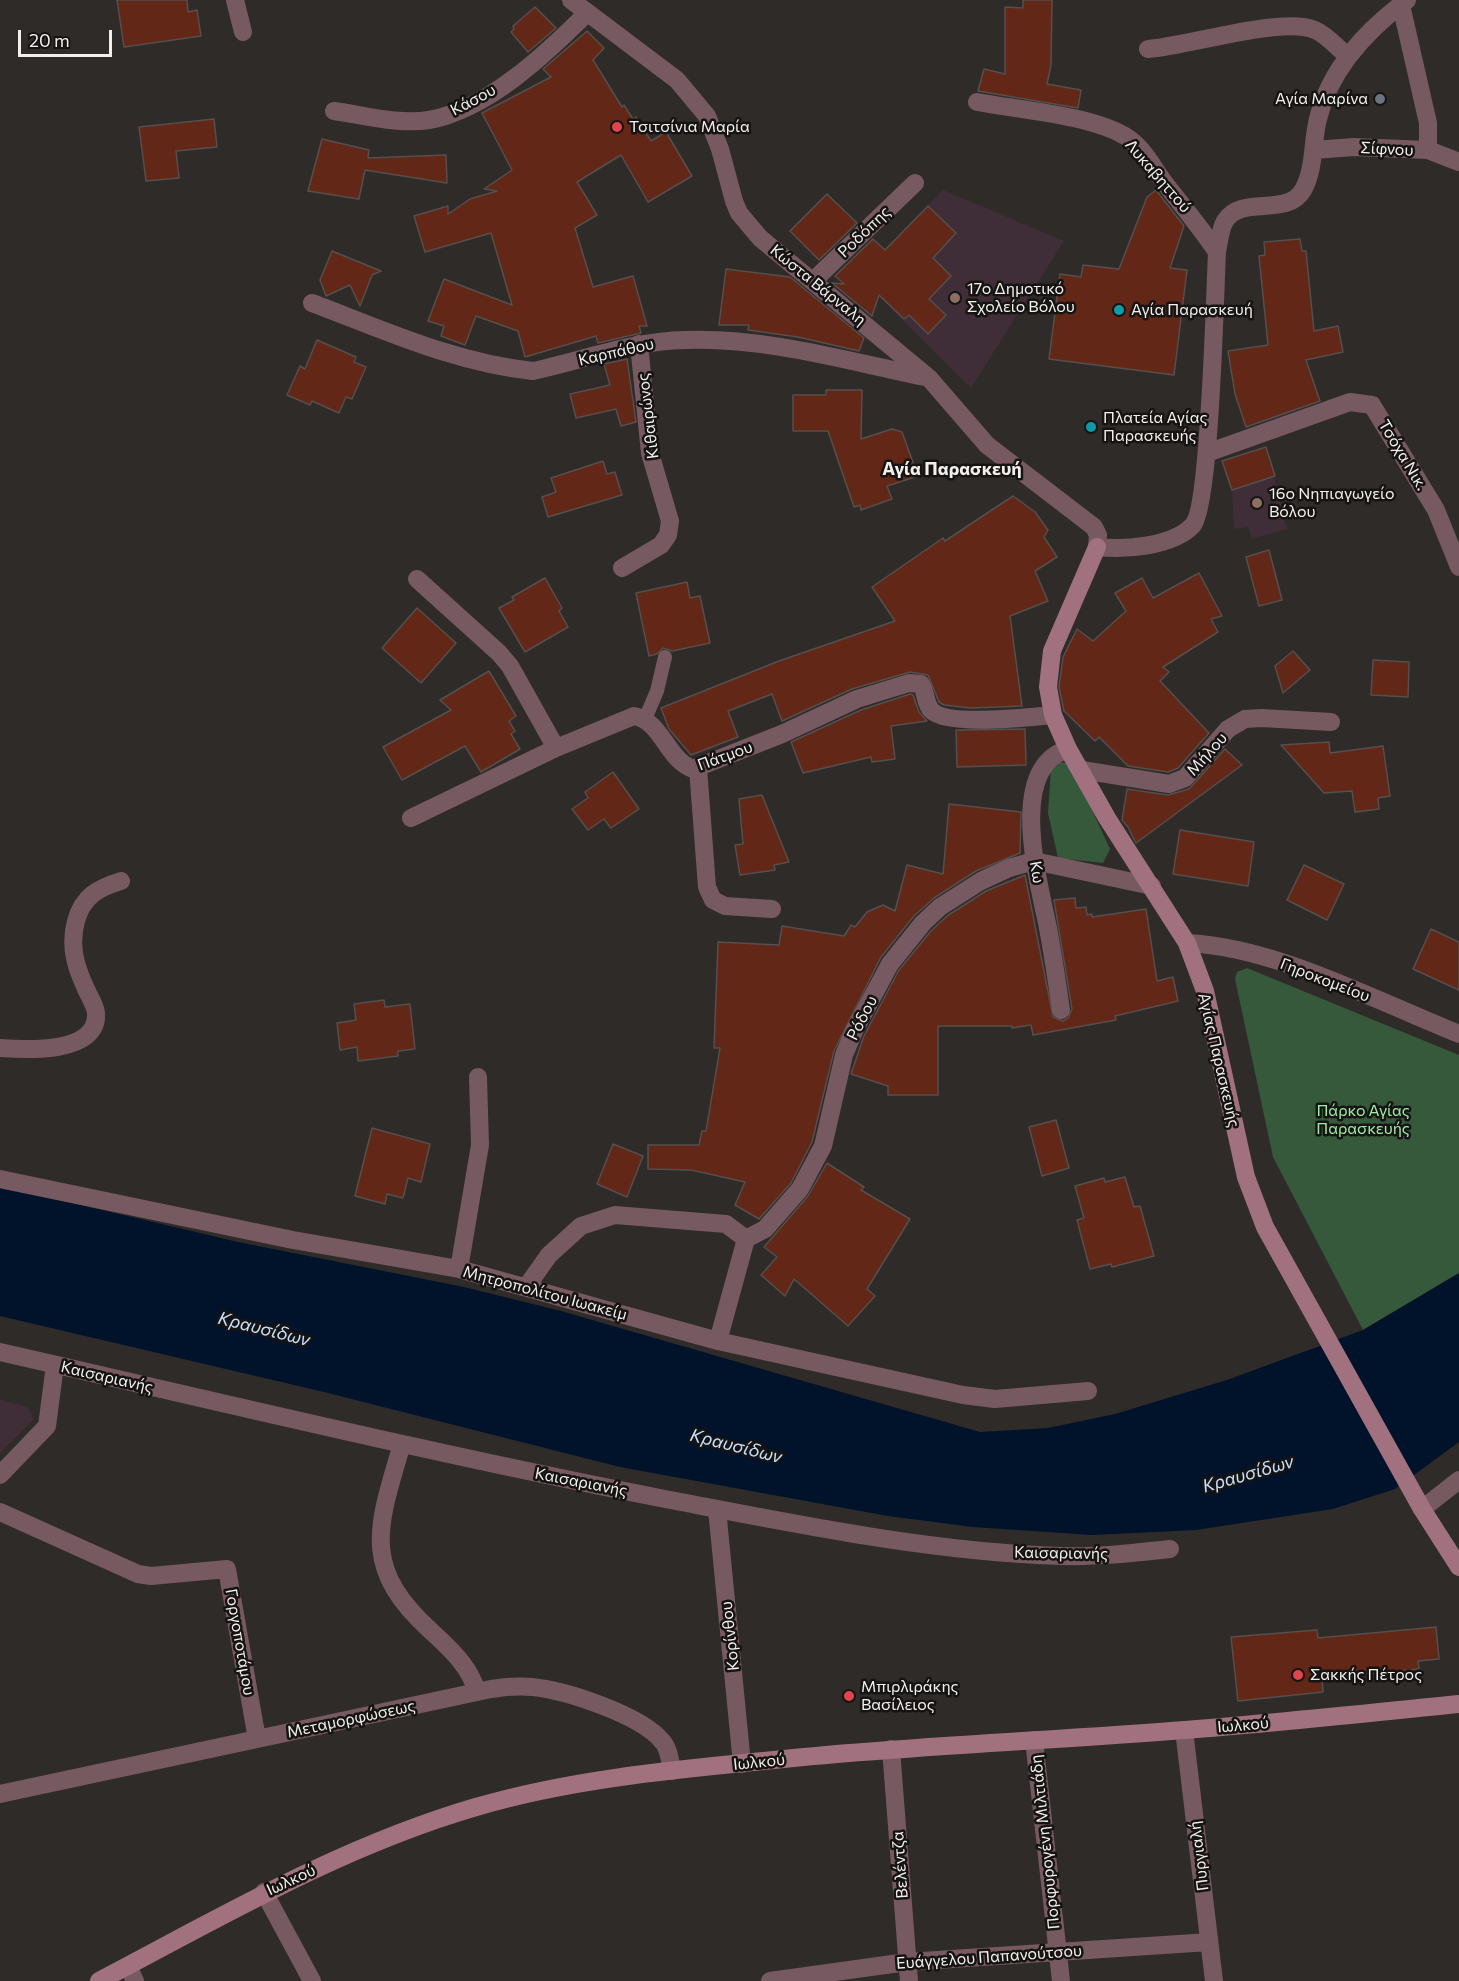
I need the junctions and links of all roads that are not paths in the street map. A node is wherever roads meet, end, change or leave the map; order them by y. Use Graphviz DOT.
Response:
graph roads {
  1 [pos="235,0"];
  2 [pos="571,0"];
  3 [pos="1404,3"];
  4 [pos="586,13"];
  5 [pos="243,32"];
  6 [pos="1148,49"];
  7 [pos="1348,56"];
  8 [pos="977,102"];
  9 [pos="334,111"];
  10 [pos="1314,150"];
  11 [pos="1428,150"];
  12 [pos="1459,162"];
  13 [pos="915,183"];
  14 [pos="1217,252"];
  15 [pos="813,281"];
  16 [pos="312,303"];
  17 [pos="639,344"];
  18 [pos="929,378"];
  19 [pos="1206,453"];
  20 [pos="1097,547"];
  21 [pos="1459,567"];
  22 [pos="622,568"];
  23 [pos="417,579"];
  24 [pos="665,657"];
  25 [pos="1053,715"];
  26 [pos="645,719"];
  27 [pos="1331,722"];
  28 [pos="556,748"];
  29 [pos="1068,749"];
  30 [pos="698,768"];
  31 [pos="1082,770"];
  32 [pos="411,818"];
  33 [pos="1034,861"];
  34 [pos="121,881"];
  35 [pos="1152,886"];
  36 [pos="772,909"];
  37 [pos="1187,943"];
  38 [pos="1061,1010"];
  39 [pos="1459,1034"];
  40 [pos="0,1048"];
  41 [pos="478,1077"];
  42 [pos="0,1179"];
  43 [pos="746,1239"];
  44 [pos="459,1269"];
  45 [pos="527,1286"];
  46 [pos="718,1341"];
  47 [pos="0,1352"];
  48 [pos="55,1365"];
  49 [pos="1088,1391"];
  50 [pos="402,1444"];
  51 [pos="0,1475"];
  52 [pos="1459,1480"];
  53 [pos="717,1509"];
  54 [pos="1422,1509"];
  55 [pos="0,1512"];
  56 [pos="1170,1549"];
  57 [pos="1459,1567"];
  58 [pos="477,1692"];
  59 [pos="1459,1704"];
  60 [pos="1184,1730"];
  61 [pos="257,1739"];
  62 [pos="1034,1740"];
  63 [pos="891,1749"];
  64 [pos="742,1764"];
  65 [pos="672,1771"];
  66 [pos="0,1794"];
  67 [pos="264,1892"];
  68 [pos="1209,1942"];
  69 [pos="1058,1951"];
  70 [pos="907,1962"];
  71 [pos="132,1973"];
  72 [pos="99,1981"];
  73 [pos="312,1981"];
  74 [pos="770,1981"];
  75 [pos="909,1981"];
  76 [pos="1061,1981"];
  77 [pos="1214,1981"];
  1 -- 5 [label="street"];
  2 -- 4 [label="street, Κώστα Βάρναλη"];
  3 -- 7 [label="street"];
  3 -- 11 [label="street"];
  4 -- 9 [label="street, Κάσου"];
  4 -- 15 [label="street, Κώστα Βάρναλη"];
  6 -- 7 [label="street"];
  7 -- 10 [label="street"];
  8 -- 14 [label="street, Λυκαβηττού"];
  10 -- 11 [label="street, Σίφνου"];
  10 -- 14 [label="street"];
  11 -- 12 [label="street, Σίφνου"];
  13 -- 15 [label="street, Ροδόπης"];
  14 -- 19 [label="street"];
  15 -- 18 [label="street, Κώστα Βάρναλη"];
  16 -- 17 [label="street, Καρπάθου"];
  17 -- 18 [label="street, Καρπάθου"];
  17 -- 22 [label="street, Κιθαιρώνος"];
  18 -- 20 [label="street, Κώστα Βάρναλη"];
  19 -- 20 [label="street"];
  19 -- 21 [label="street, Τσόχα Νικ."];
  20 -- 25 [label="main road, Αγίας Παρασκευής"];
  23 -- 28 [label="street"];
  24 -- 26 [label="lane"];
  25 -- 29 [label="main road, Αγίας Παρασκευής"];
  25 -- 30 [label="street, Πάτμου"];
  26 -- 28 [label="street"];
  26 -- 30 [label="street, Πάτμου"];
  27 -- 31 [label="street, Μήλου"];
  28 -- 32 [label="street"];
  29 -- 31 [label="main road, Αγίας Παρασκευής"];
  29 -- 33 [label="street, Κω"];
  30 -- 36 [label="street"];
  31 -- 35 [label="main road, Αγίας Παρασκευής"];
  33 -- 35 [label="street, Ρόδου"];
  33 -- 38 [label="street, Κω"];
  33 -- 43 [label="street, Ρόδου"];
  34 -- 40 [label="street"];
  35 -- 37 [label="main road, Αγίας Παρασκευής"];
  37 -- 39 [label="street, Γηροκομείου"];
  37 -- 54 [label="main road, Αγίας Παρασκευής"];
  41 -- 44 [label="street"];
  42 -- 44 [label="street, Μητροπολίτου Ιωακείμ"];
  43 -- 45 [label="street"];
  43 -- 46 [label="street"];
  44 -- 45 [label="street, Μητροπολίτου Ιωακείμ"];
  45 -- 46 [label="street, Μητροπολίτου Ιωακείμ"];
  46 -- 49 [label="street, Μητροπολίτου Ιωακείμ"];
  47 -- 48 [label="street, Καισαριανής"];
  48 -- 50 [label="street, Καισαριανής"];
  48 -- 51 [label="street"];
  50 -- 53 [label="street, Καισαριανής"];
  50 -- 58 [label="street"];
  52 -- 54 [label="street"];
  53 -- 56 [label="street, Καισαριανής"];
  53 -- 64 [label="street, Κορίνθου"];
  54 -- 57 [label="main road, Αγίας Παρασκευής"];
  55 -- 61 [label="street, Γοργοποτάμου"];
  58 -- 61 [label="street, Μεταμορφώσεως"];
  58 -- 65 [label="street, Μεταμορφώσεως"];
  59 -- 60 [label="main road, Ιωλκού"];
  60 -- 62 [label="main road, Ιωλκού"];
  60 -- 68 [label="street, Πυργιαλή"];
  61 -- 66 [label="street, Μεταμορφώσεως"];
  62 -- 63 [label="main road, Ιωλκού"];
  62 -- 69 [label="street, Πορφυρογένη Μιλτιάδη"];
  63 -- 64 [label="main road, Ιωλκού"];
  63 -- 70 [label="street, Βελέντζα"];
  64 -- 65 [label="main road, Ιωλκού"];
  65 -- 67 [label="main road, Ιωλκού"];
  67 -- 71 [label="main road, Ιωλκού"];
  67 -- 73 [label="street"];
  68 -- 69 [label="street, Ευάγγελου Παπανούτσου"];
  68 -- 77 [label="street, Πυργιαλή"];
  69 -- 70 [label="street, Ευάγγελου Παπανούτσου"];
  69 -- 76 [label="street, Πορφυρογένη Μιλτιάδη"];
  70 -- 74 [label="street, Ευάγγελου Παπανούτσου"];
  70 -- 75 [label="street, Βελέντζα"];
  71 -- 72 [label="main road, Ιωλκού"];
}
